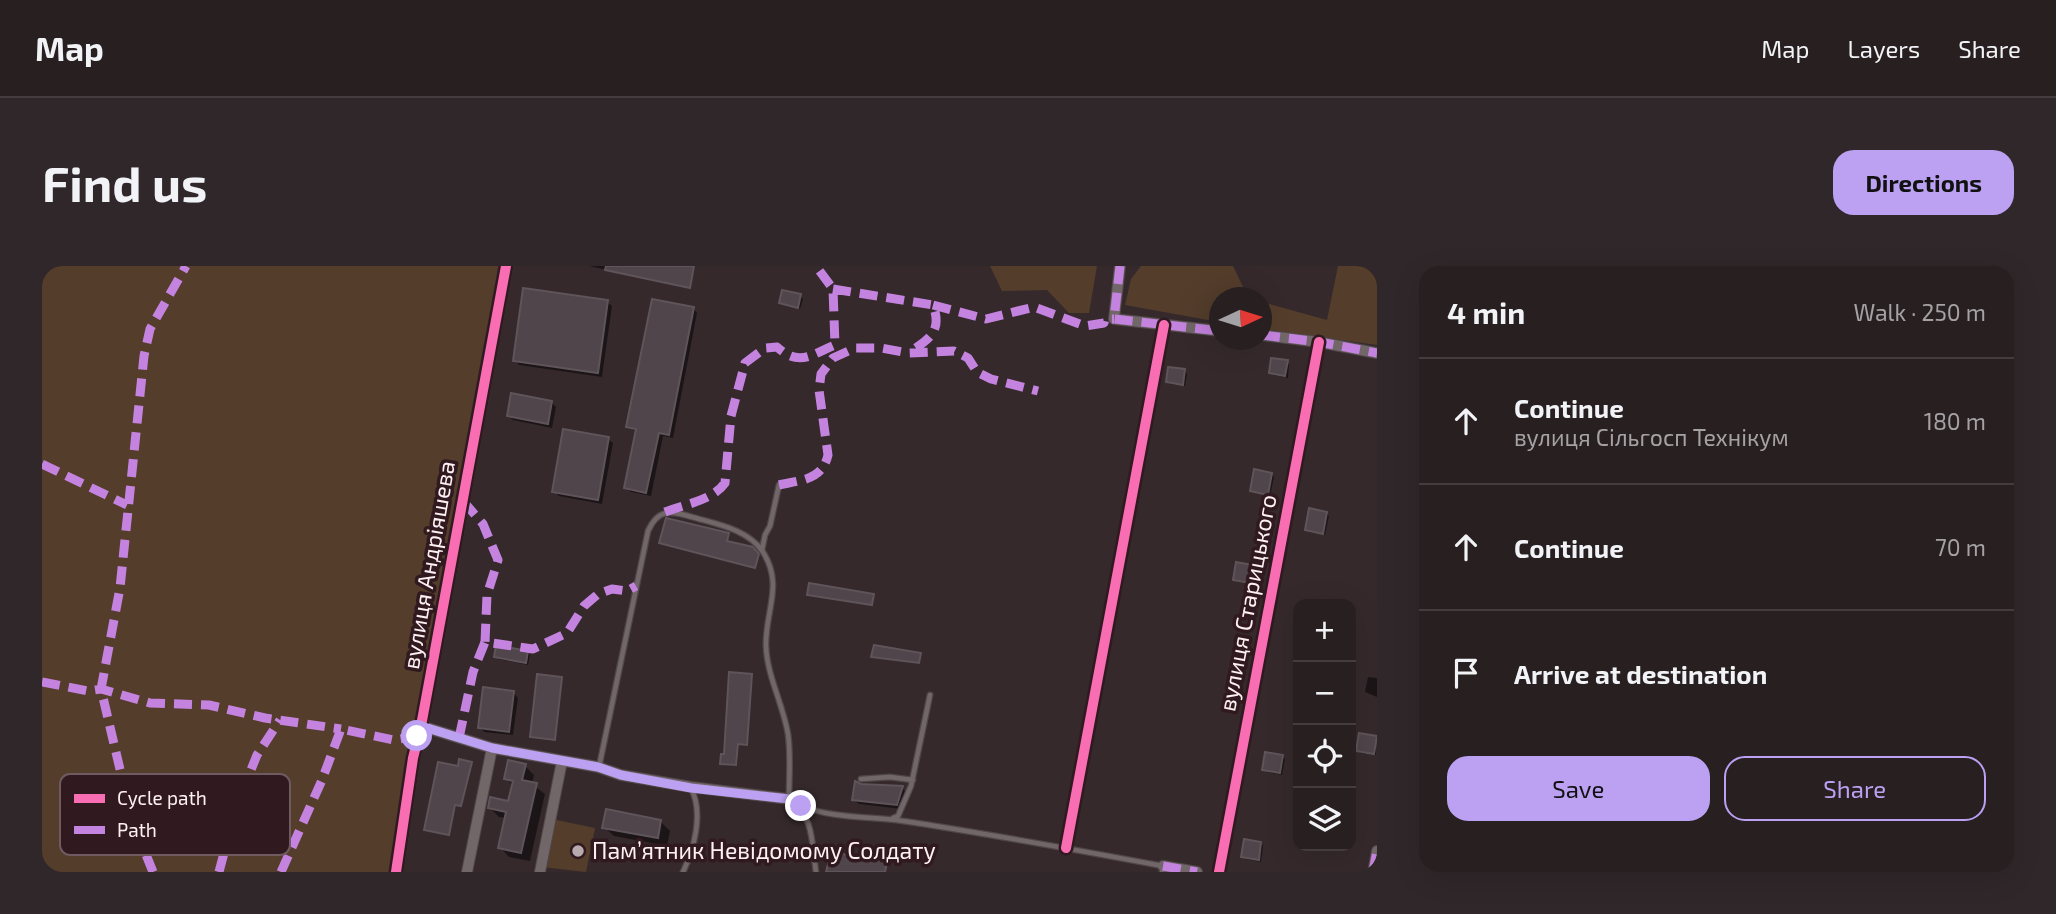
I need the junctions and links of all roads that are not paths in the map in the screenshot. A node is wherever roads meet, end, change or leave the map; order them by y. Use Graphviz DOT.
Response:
graph roads {
  1 [pos="506,266"];
  2 [pos="1120,266"];
  3 [pos="1164,325"];
  4 [pos="1209,330"];
  5 [pos="1272,336"];
  6 [pos="1319,342"];
  7 [pos="1377,353"];
  8 [pos="779,485"];
  9 [pos="762,551"];
  10 [pos="930,695"];
  11 [pos="421,726"];
  12 [pos="492,748"];
  13 [pos="562,761"];
  14 [pos="598,767"];
  15 [pos="861,779"];
  16 [pos="913,780"];
  17 [pos="691,788"];
  18 [pos="789,799"];
  19 [pos="801,806"];
  20 [pos="888,820"];
  21 [pos="1066,848"];
  22 [pos="1377,851"];
  23 [pos="1163,869"];
  24 [pos="396,872"];
  25 [pos="467,872"];
  26 [pos="540,872"];
  27 [pos="683,872"];
  28 [pos="816,872"];
  29 [pos="1197,872"];
  30 [pos="1219,872"];
  31 [pos="1373,872"];
  1 -- 11 [label="street, вулиця Андріяшева"];
  2 -- 3 [label="street"];
  3 -- 4 [label="street"];
  3 -- 21 [label="street"];
  5 -- 6 [label="street"];
  6 -- 7 [label="street"];
  6 -- 30 [label="street, вулиця Старицького"];
  8 -- 9 [label="lane"];
  9 -- 14 [label="lane"];
  9 -- 18 [label="lane"];
  10 -- 16 [label="lane"];
  11 -- 12 [label="street"];
  11 -- 24 [label="street, вулиця Андріяшева"];
  12 -- 13 [label="street"];
  12 -- 25 [label="street"];
  13 -- 14 [label="street"];
  13 -- 26 [label="street"];
  14 -- 17 [label="street"];
  15 -- 16 [label="lane"];
  16 -- 20 [label="lane"];
  17 -- 18 [label="street"];
  17 -- 27 [label="lane"];
  18 -- 19 [label="lane"];
  19 -- 20 [label="lane"];
  19 -- 28 [label="lane"];
  20 -- 21 [label="lane"];
  21 -- 23 [label="lane"];
  22 -- 31 [label="street"];
  23 -- 29 [label="street"];
}
